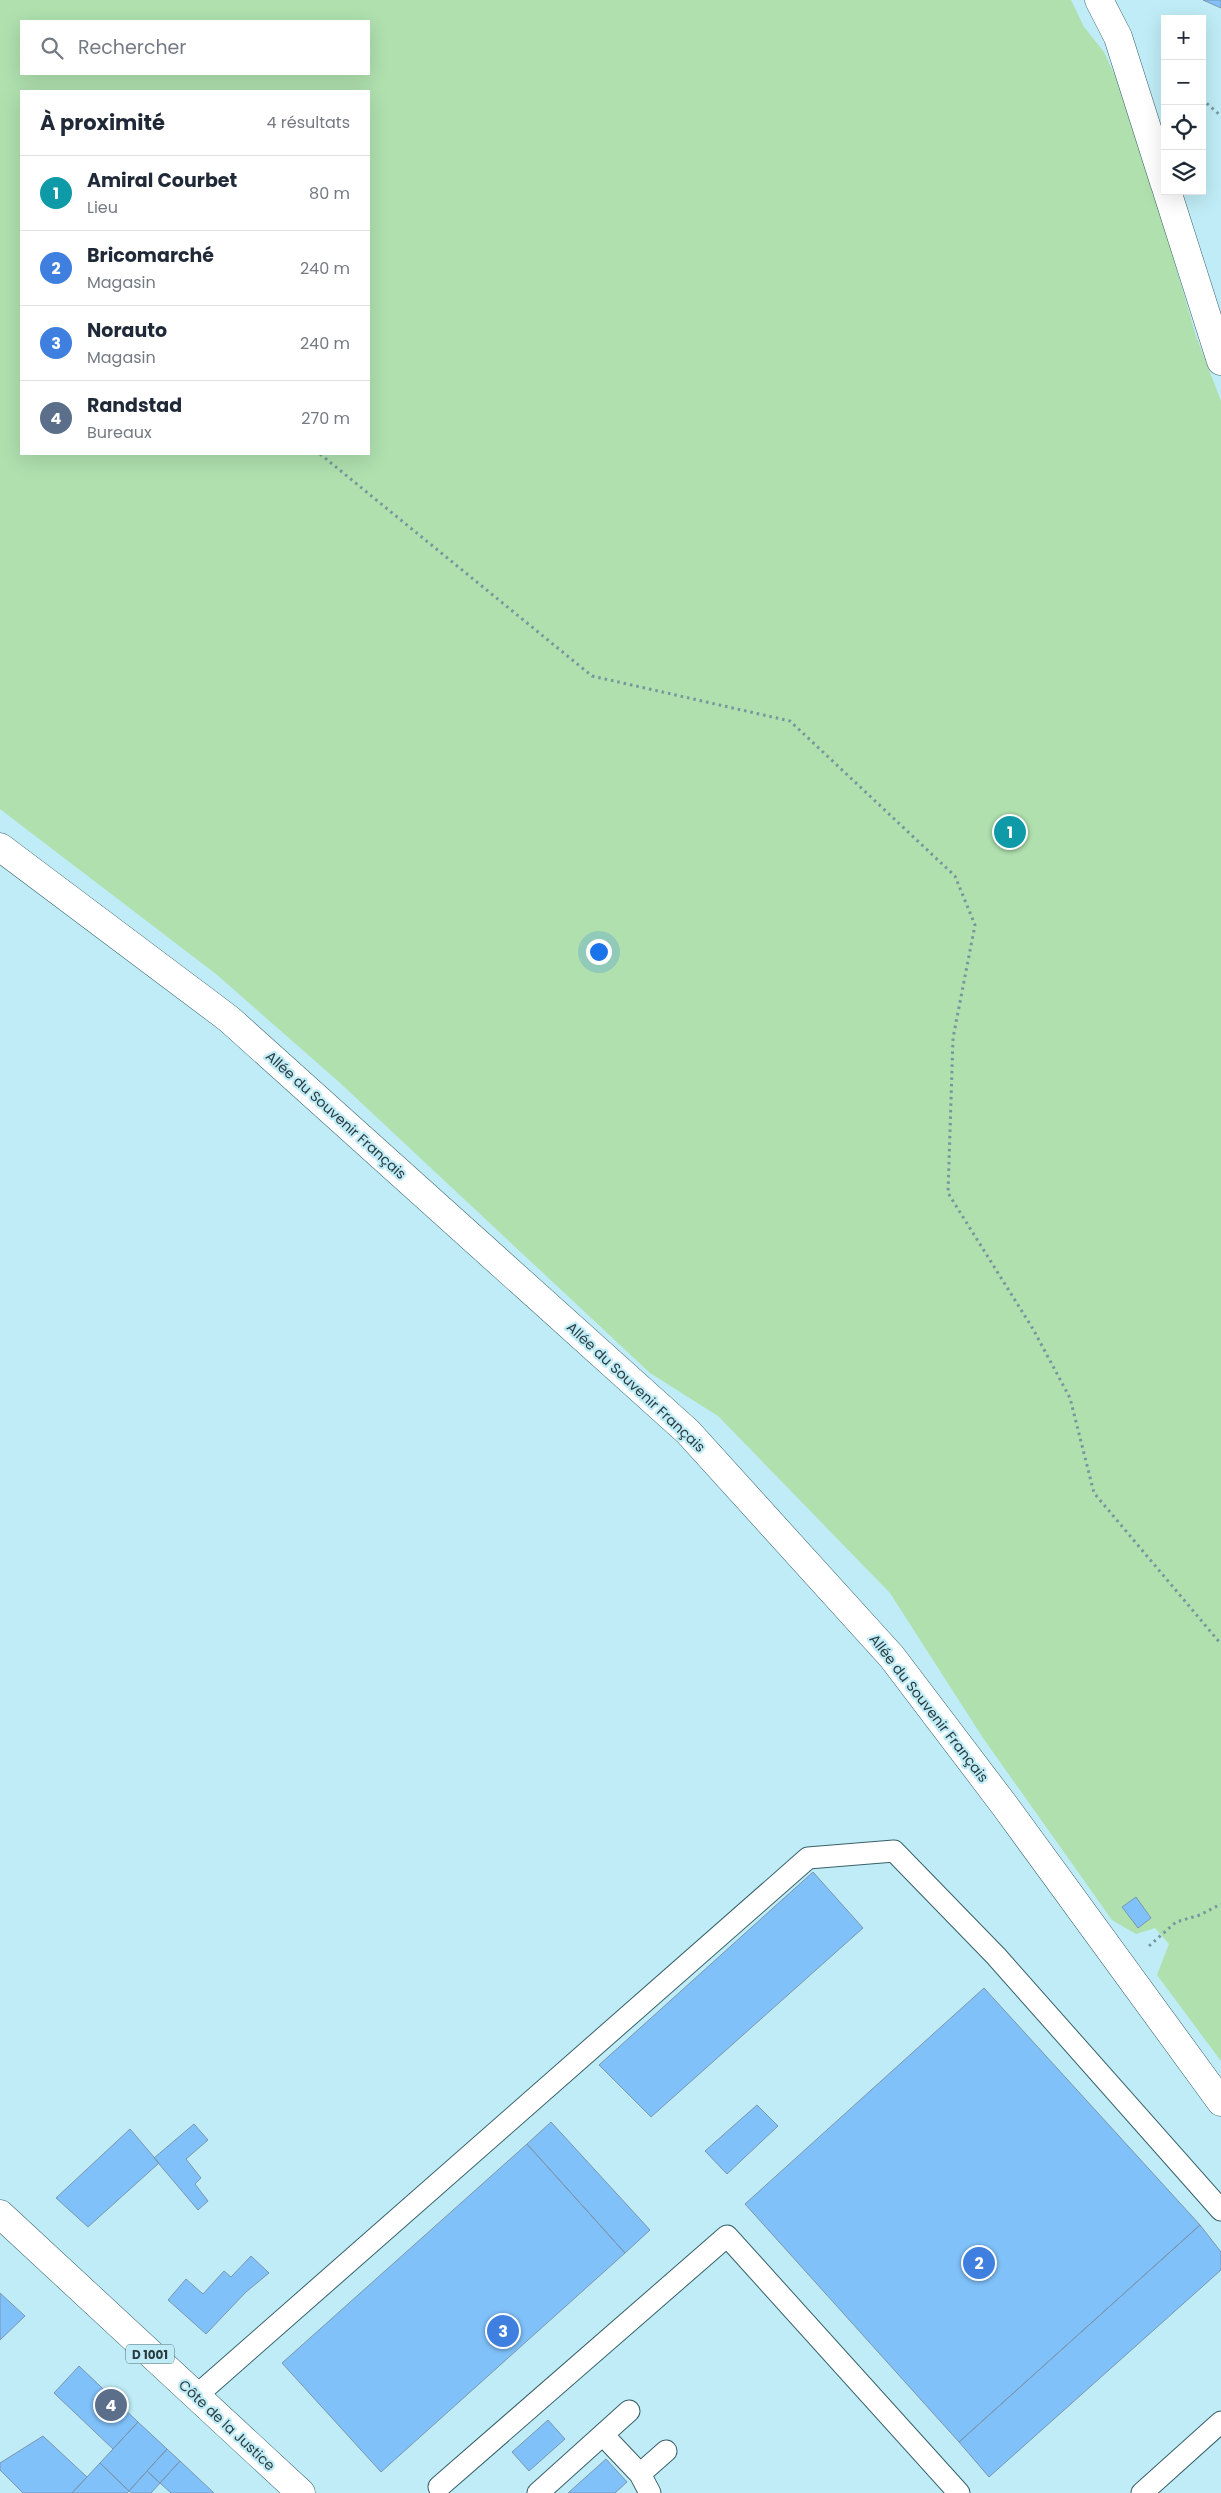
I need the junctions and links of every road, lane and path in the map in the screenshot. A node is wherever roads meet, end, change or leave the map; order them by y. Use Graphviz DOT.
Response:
graph roads {
  1 [pos="1099,0"];
  2 [pos="1206,103"];
  3 [pos="1221,116"];
  4 [pos="1161,172"];
  5 [pos="1168,195"];
  6 [pos="1221,360"];
  7 [pos="321,455"];
  8 [pos="0,847"];
  9 [pos="1221,1644"];
  10 [pos="1221,1904"];
  11 [pos="1124,1969"];
  12 [pos="1221,2102"];
  13 [pos="1221,2210"];
  14 [pos="0,2214"];
  15 [pos="196,2396"];
  16 [pos="630,2411"];
  17 [pos="1221,2422"];
  18 [pos="602,2435"];
  19 [pos="666,2451"];
  20 [pos="640,2474"];
  21 [pos="439,2487"];
  22 [pos="301,2493"];
  23 [pos="538,2493"];
  24 [pos="650,2493"];
  25 [pos="959,2493"];
  26 [pos="1142,2493"];
  1 -- 4 [label="street"];
  2 -- 3 [label="path"];
  5 -- 6 [label="street"];
  7 -- 9 [label="path"];
  8 -- 11 [label="street, Allée du Souvenir Français"];
  10 -- 11 [label="path"];
  11 -- 12 [label="street, Allée du Souvenir Français"];
  13 -- 15 [label="lane"];
  14 -- 15 [label="street, Côte de la Justice / D 1001"];
  15 -- 22 [label="street, Côte de la Justice / D 1001"];
  16 -- 18 [label="lane"];
  17 -- 26 [label="lane"];
  18 -- 20 [label="lane"];
  18 -- 23 [label="lane"];
  19 -- 20 [label="lane"];
  20 -- 24 [label="lane"];
  21 -- 25 [label="lane"];
}
